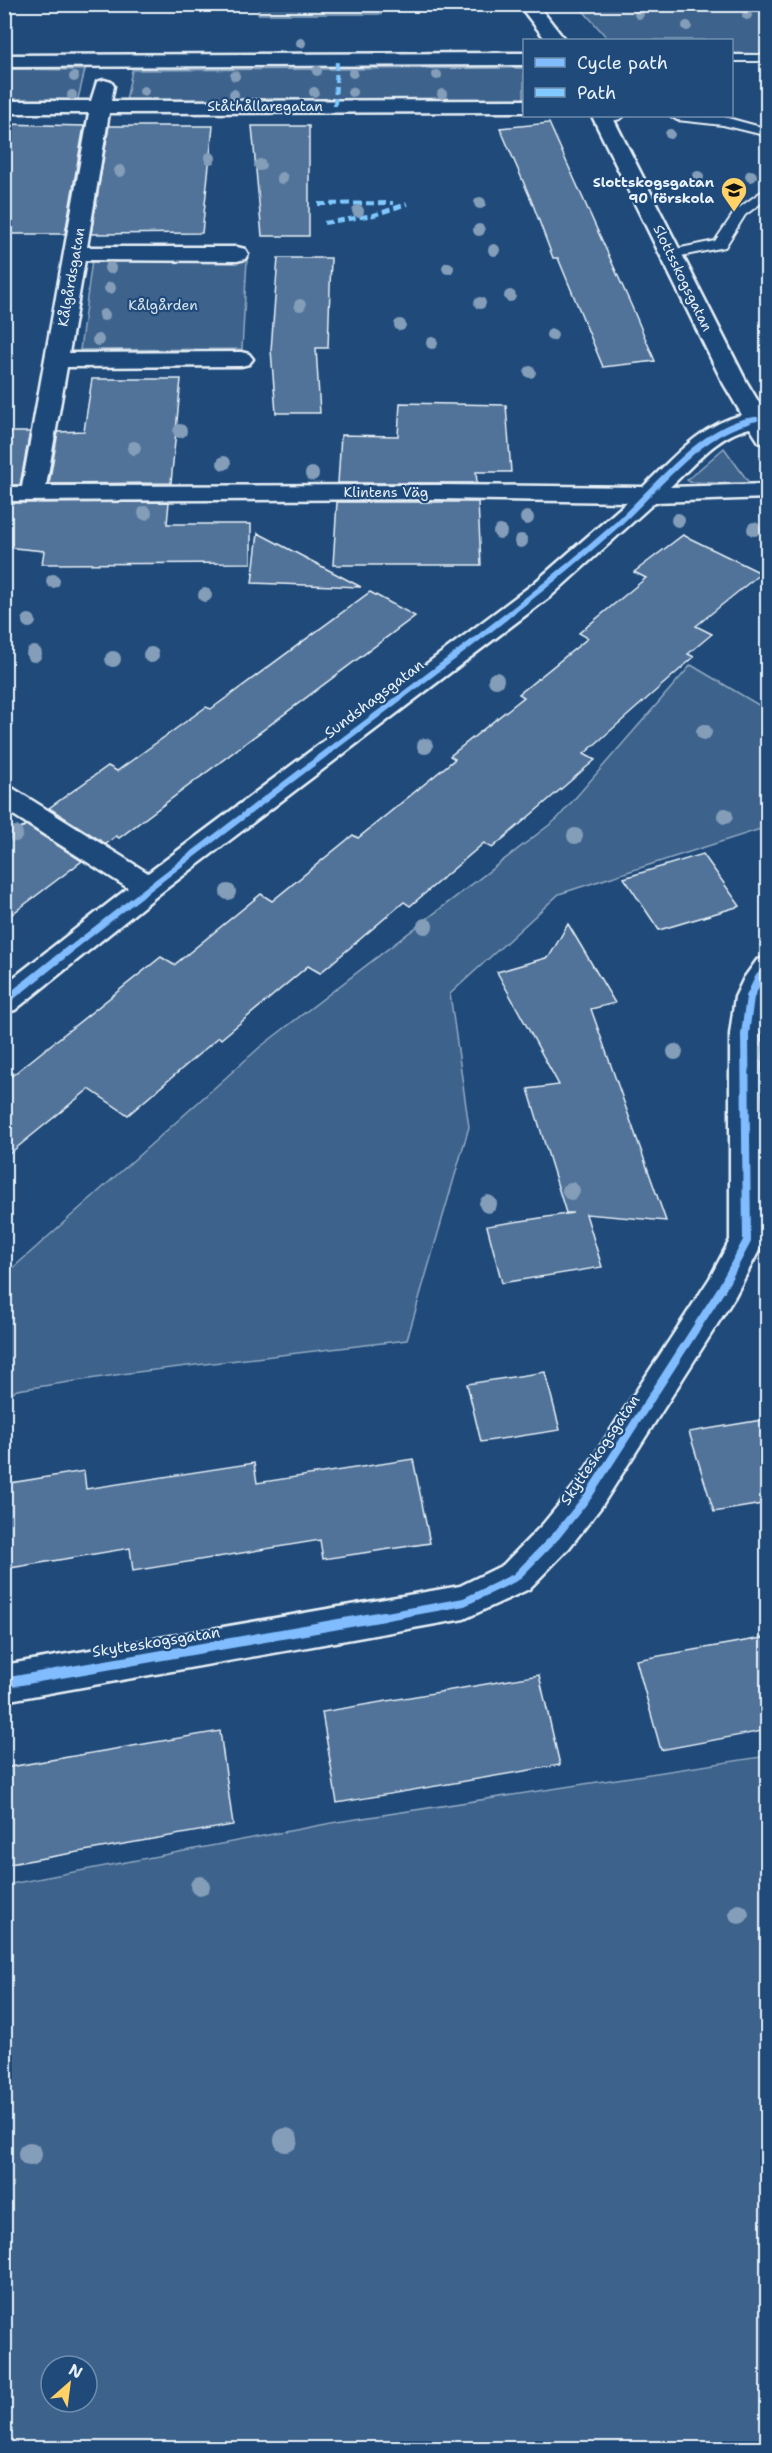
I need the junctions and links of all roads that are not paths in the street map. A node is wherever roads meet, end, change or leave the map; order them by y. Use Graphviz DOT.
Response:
graph roads {
  1 [pos="527,4"];
  2 [pos="555,39"];
  3 [pos="733,58"];
  4 [pos="768,58"];
  5 [pos="523,60"];
  6 [pos="4,61"];
  7 [pos="110,61"];
  8 [pos="100,106"];
  9 [pos="523,106"];
  10 [pos="4,107"];
  11 [pos="608,117"];
  12 [pos="686,117"];
  13 [pos="768,133"];
  14 [pos="768,190"];
  15 [pos="76,253"];
  16 [pos="237,254"];
  17 [pos="671,254"];
  18 [pos="241,358"];
  19 [pos="56,360"];
  20 [pos="762,428"];
  21 [pos="768,491"];
  22 [pos="33,493"];
  23 [pos="648,493"];
  24 [pos="4,494"];
  25 [pos="4,796"];
  26 [pos="149,887"];
  27 [pos="768,968"];
  28 [pos="4,1002"];
  29 [pos="4,1683"];
  1 -- 2 [label="street"];
  3 -- 4 [label="lane"];
  5 -- 7 [label="street"];
  6 -- 7 [label="street"];
  7 -- 8 [label="street, Kålgårdsgatan"];
  8 -- 9 [label="street, Ståthållaregatan"];
  8 -- 10 [label="street, Ståthållaregatan"];
  8 -- 15 [label="street, Kålgårdsgatan"];
  11 -- 17 [label="street, Slottsskogsgatan"];
  12 -- 13 [label="lane"];
  14 -- 17 [label="lane"];
  15 -- 16 [label="street"];
  15 -- 19 [label="street, Kålgårdsgatan"];
  17 -- 20 [label="street, Slottsskogsgatan"];
  18 -- 19 [label="street"];
  19 -- 22 [label="street, Kålgårdsgatan"];
  20 -- 23 [label="street, Sundshagsgatan"];
  21 -- 23 [label="street, Klintens Väg"];
  22 -- 23 [label="street, Klintens Väg"];
  22 -- 24 [label="street, Klintens Väg"];
  23 -- 26 [label="street, Sundshagsgatan"];
  25 -- 26 [label="street"];
  26 -- 28 [label="street, Sundshagsgatan"];
  27 -- 29 [label="street, Skytteskogsgatan"];
}
